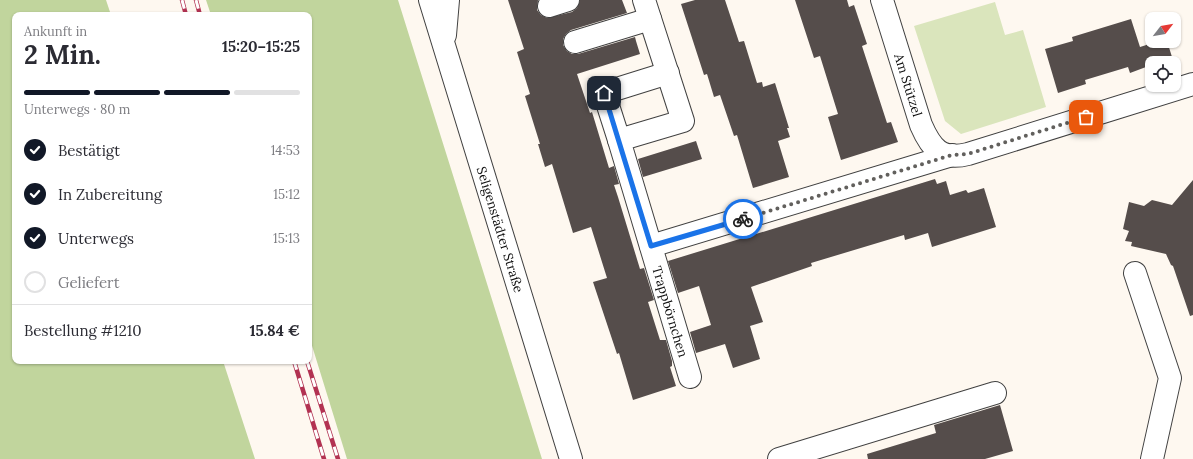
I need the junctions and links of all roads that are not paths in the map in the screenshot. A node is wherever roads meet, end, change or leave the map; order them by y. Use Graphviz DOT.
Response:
graph roads {
  1 [pos="430,0"];
  2 [pos="448,0"];
  3 [pos="882,0"];
  4 [pos="647,10"];
  5 [pos="575,42"];
  6 [pos="444,44"];
  7 [pos="668,74"];
  8 [pos="1193,84"];
  9 [pos="619,140"];
  10 [pos="952,155"];
  11 [pos="651,246"];
  12 [pos="1135,273"];
  13 [pos="690,377"];
  14 [pos="995,393"];
  15 [pos="571,459"];
  16 [pos="779,459"];
  17 [pos="1152,459"];
  1 -- 6 [label="street, Seligenstädter Straße"];
  2 -- 6 [label="street"];
  3 -- 10 [label="street, Am Stützel"];
  4 -- 5 [label="street"];
  4 -- 7 [label="street"];
  6 -- 15 [label="street, Seligenstädter Straße"];
  7 -- 9 [label="street"];
  7 -- 9 [label="street, Trappbörnchen"];
  8 -- 10 [label="street"];
  9 -- 11 [label="street, Trappbörnchen"];
  10 -- 11 [label="street"];
  11 -- 13 [label="street, Trappbörnchen"];
  12 -- 17 [label="street"];
  14 -- 16 [label="street"];
}
